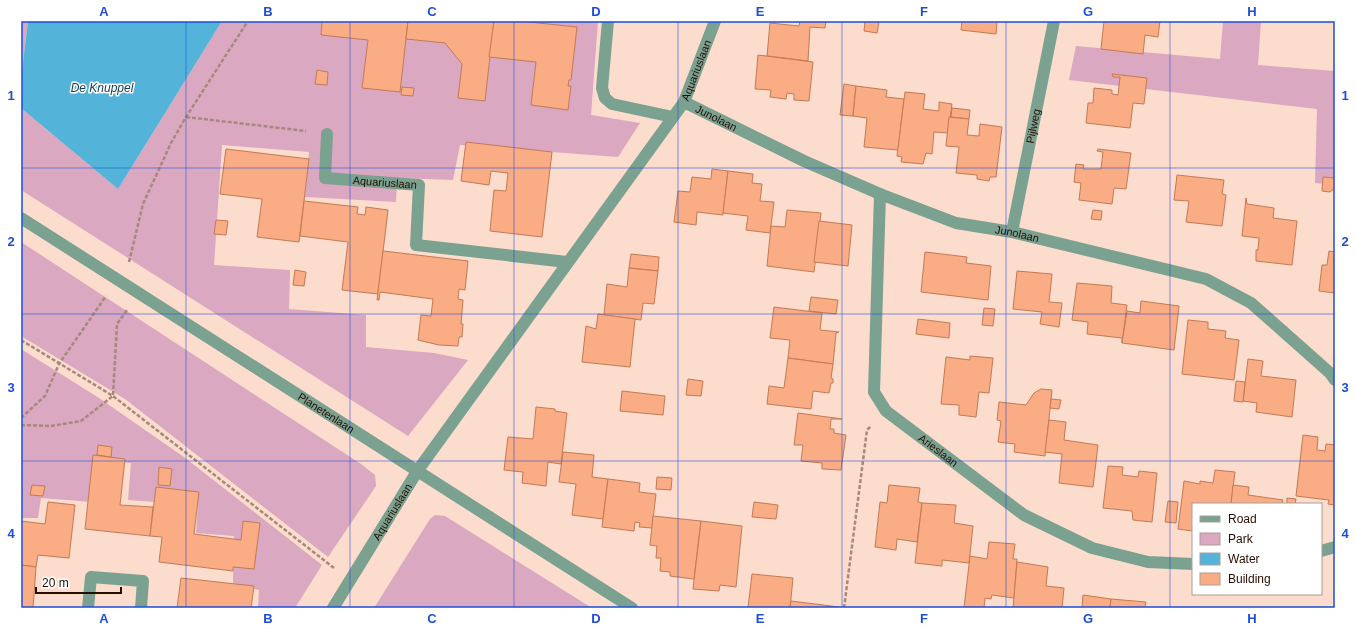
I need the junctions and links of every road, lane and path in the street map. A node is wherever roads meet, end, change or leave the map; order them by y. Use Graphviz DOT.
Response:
graph roads {
  1 [pos="248,21"];
  2 [pos="608,21"];
  3 [pos="715,21"];
  4 [pos="1054,21"];
  5 [pos="684,102"];
  6 [pos="186,117"];
  7 [pos="673,117"];
  8 [pos="327,134"];
  9 [pos="880,194"];
  10 [pos="21,218"];
  11 [pos="1012,232"];
  12 [pos="567,262"];
  13 [pos="118,280"];
  14 [pos="138,293"];
  15 [pos="21,340"];
  16 [pos="59,364"];
  17 [pos="1335,380"];
  18 [pos="113,396"];
  19 [pos="886,411"];
  20 [pos="21,418"];
  21 [pos="21,425"];
  22 [pos="418,470"];
  23 [pos="1335,547"];
  24 [pos="1322,550"];
  25 [pos="1192,564"];
  26 [pos="350,581"];
  27 [pos="88,608"];
  28 [pos="141,608"];
  29 [pos="333,608"];
  30 [pos="632,608"];
  31 [pos="844,608"];
  1 -- 6 [label="path"];
  2 -- 7 [label="street"];
  3 -- 5 [label="street, Aquariuslaan"];
  4 -- 11 [label="street, Pijlweg"];
  5 -- 7 [label="street, Aquariuslaan"];
  5 -- 9 [label="street, Junolaan"];
  6 -- 8 [label="path"];
  6 -- 13 [label="path"];
  7 -- 12 [label="street, Aquariuslaan"];
  8 -- 12 [label="street, Aquariuslaan"];
  9 -- 11 [label="street, Junolaan"];
  9 -- 19 [label="street, Arieslaan"];
  10 -- 13 [label="street, Planetenlaan"];
  11 -- 17 [label="street, Junolaan"];
  12 -- 22 [label="street, Aquariuslaan"];
  13 -- 14 [label="street, Planetenlaan"];
  13 -- 16 [label="path"];
  14 -- 18 [label="path"];
  14 -- 22 [label="street, Planetenlaan"];
  15 -- 16 [label="path"];
  16 -- 18 [label="path"];
  16 -- 20 [label="path"];
  18 -- 21 [label="path"];
  18 -- 26 [label="path"];
  19 -- 25 [label="street, Arieslaan"];
  19 -- 31 [label="path"];
  22 -- 26 [label="street, Aquariuslaan"];
  22 -- 30 [label="street, Planetenlaan"];
  23 -- 24 [label="street"];
  26 -- 29 [label="street, Aquariuslaan"];
  27 -- 28 [label="street"];
}
